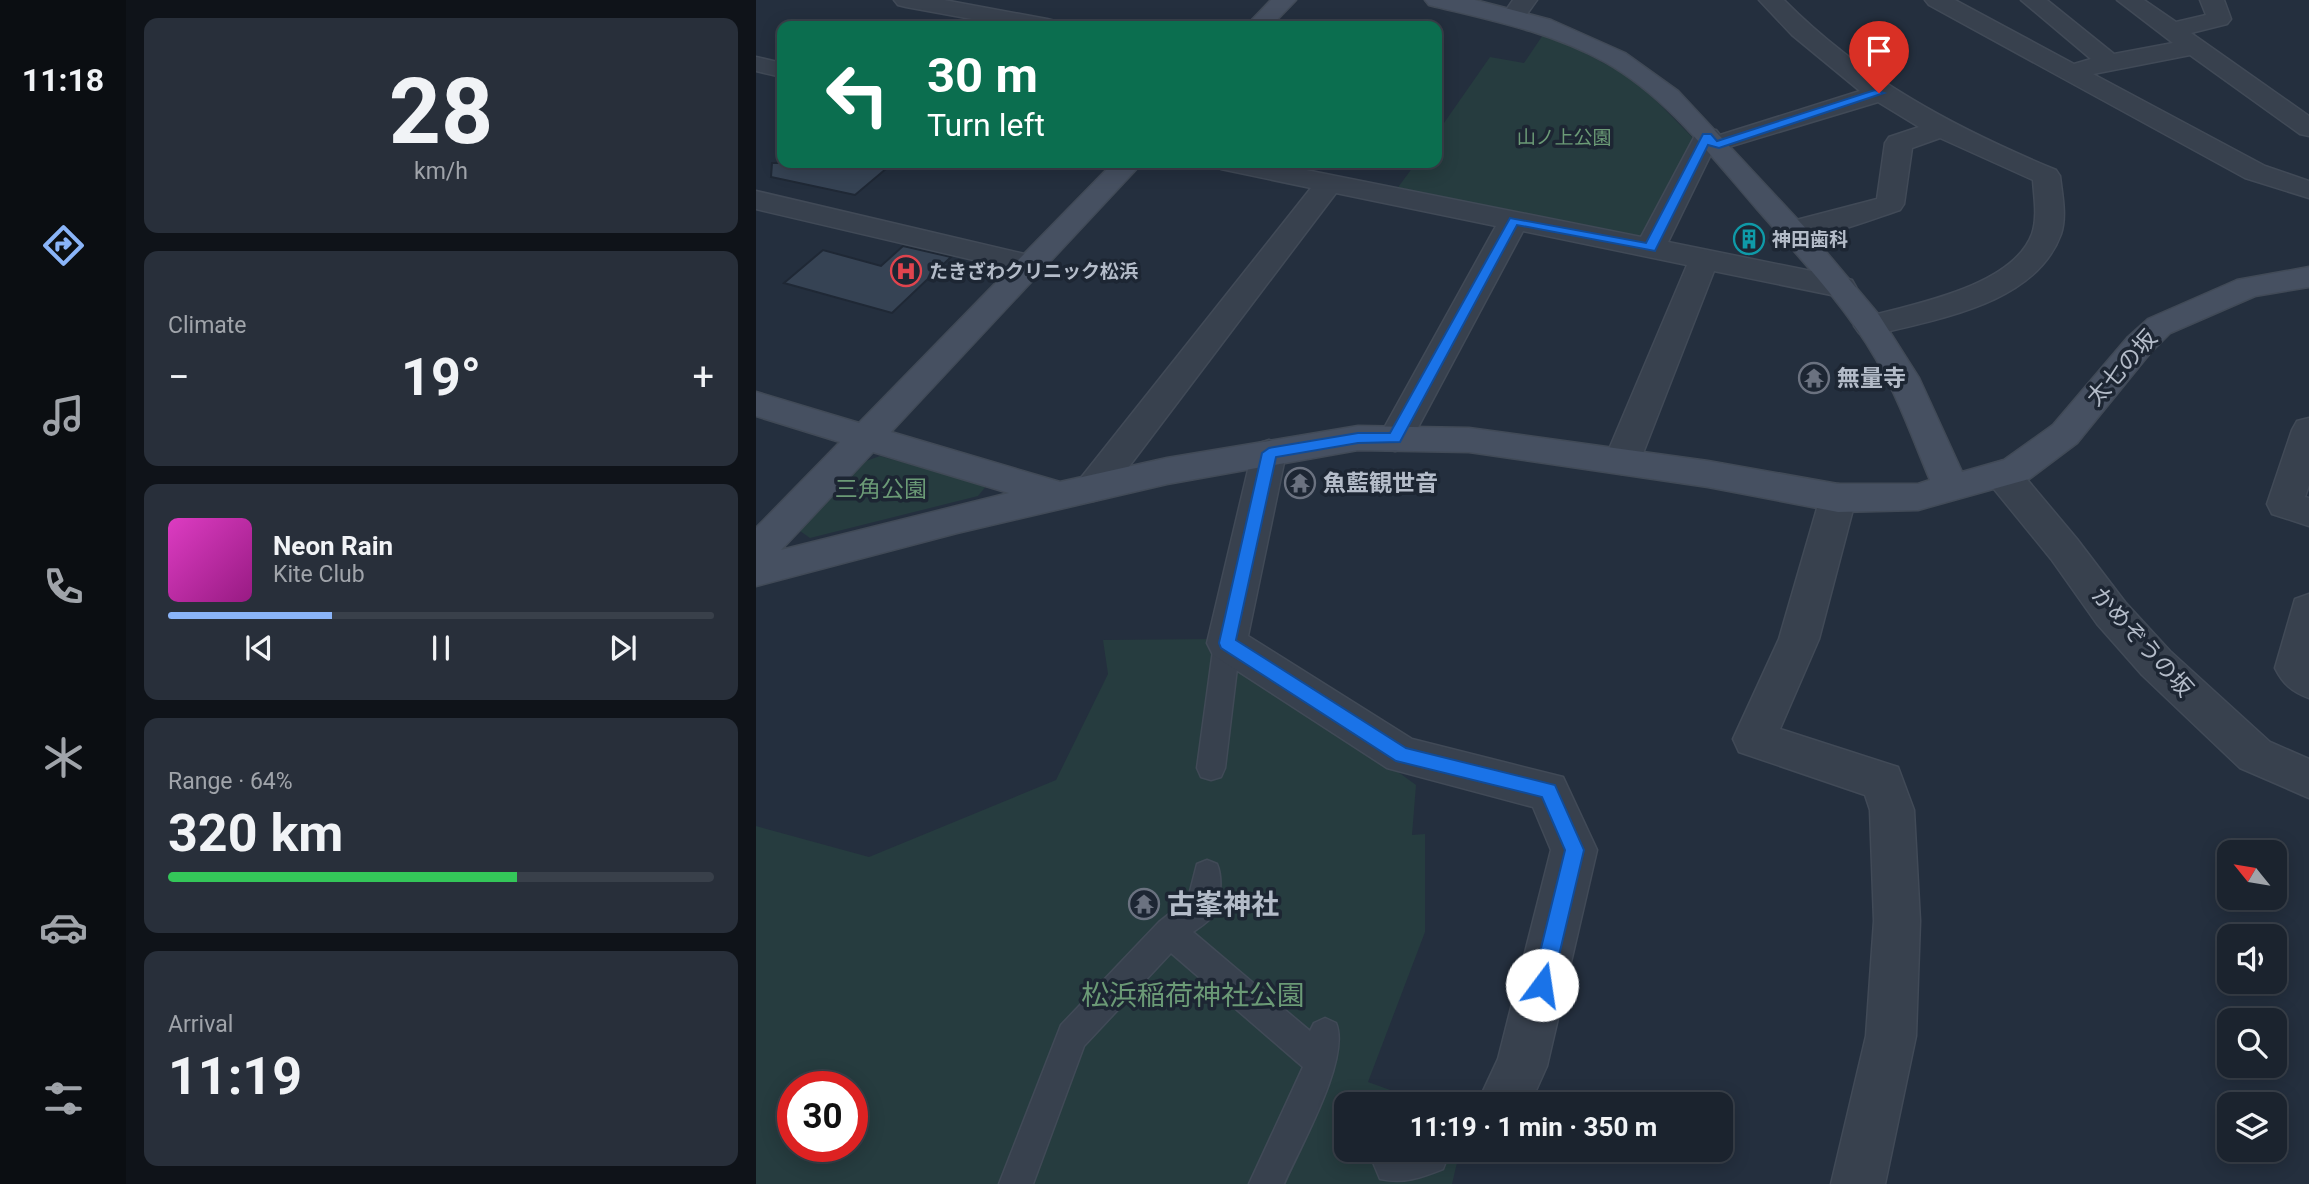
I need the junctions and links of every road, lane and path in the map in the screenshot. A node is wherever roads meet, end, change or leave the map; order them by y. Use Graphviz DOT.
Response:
graph roads {
  1 [pos="906,0"];
  2 [pos="1284,0"];
  3 [pos="1437,0"];
  4 [pos="1771,0"];
  5 [pos="1937,0"];
  6 [pos="2033,0"];
  7 [pos="2129,0"];
  8 [pos="2212,0"];
  9 [pos="1520,8"];
  10 [pos="1020,21"];
  11 [pos="1263,21"];
  12 [pos="2172,30"];
  13 [pos="2196,46"];
  14 [pos="2109,62"];
  15 [pos="756,64"];
  16 [pos="777,69"];
  17 [pos="2071,73"];
  18 [pos="2258,89"];
  19 [pos="2296,90"];
  20 [pos="1879,93"];
  21 [pos="2309,128"];
  22 [pos="1938,129"];
  23 [pos="1711,141"];
  24 [pos="1123,168"];
  25 [pos="1256,168"];
  26 [pos="1329,183"];
  27 [pos="2309,190"];
  28 [pos="756,200"];
  29 [pos="1514,220"];
  30 [pos="1791,230"];
  31 [pos="1650,248"];
  32 [pos="1704,259"];
  33 [pos="1029,264"];
  34 [pos="2309,277"];
  35 [pos="1841,287"];
  36 [pos="1870,326"];
  37 [pos="756,404"];
  38 [pos="2309,430"];
  39 [pos="865,435"];
  40 [pos="1395,439"];
  41 [pos="1269,453"];
  42 [pos="1622,461"];
  43 [pos="2002,474"];
  44 [pos="1951,487"];
  45 [pos="1077,492"];
  46 [pos="1838,498"];
  47 [pos="2309,512"];
  48 [pos="756,552"];
  49 [pos="756,570"];
  50 [pos="2309,610"];
  51 [pos="1227,643"];
  52 [pos="2309,681"];
  53 [pos="1211,768"];
  54 [pos="2309,779"];
  55 [pos="1208,874"];
  56 [pos="1170,932"];
  57 [pos="1509,1092"];
  58 [pos="1016,1184"];
  59 [pos="1266,1184"];
  60 [pos="1858,1184"];
  1 -- 10 [label="street"];
  2 -- 11 [label="street"];
  3 -- 9 [label="street"];
  4 -- 20 [label="street"];
  5 -- 17 [label="street"];
  6 -- 14 [label="street"];
  7 -- 12 [label="street"];
  8 -- 12 [label="street"];
  9 -- 23 [label="street"];
  12 -- 13 [label="street"];
  13 -- 14 [label="street"];
  13 -- 18 [label="street"];
  14 -- 17 [label="street"];
  15 -- 16 [label="street"];
  17 -- 27 [label="street"];
  18 -- 19 [label="street"];
  18 -- 21 [label="street"];
  20 -- 22 [label="street"];
  20 -- 23 [label="street"];
  22 -- 30 [label="street"];
  22 -- 36 [label="street"];
  23 -- 30 [label="street"];
  23 -- 31 [label="street"];
  24 -- 33 [label="street"];
  25 -- 26 [label="street"];
  26 -- 29 [label="street"];
  26 -- 45 [label="street"];
  28 -- 33 [label="street"];
  29 -- 31 [label="street"];
  29 -- 40 [label="street"];
  30 -- 35 [label="street"];
  31 -- 32 [label="street"];
  32 -- 35 [label="street"];
  32 -- 42 [label="street"];
  33 -- 39 [label="street"];
  34 -- 43 [label="street, 太七の坂"];
  35 -- 36 [label="street"];
  36 -- 44 [label="street"];
  37 -- 39 [label="street"];
  38 -- 47 [label="street"];
  39 -- 45 [label="street"];
  39 -- 48 [label="street"];
  40 -- 41 [label="street, 太七の坂"];
  40 -- 42 [label="street, 太七の坂"];
  41 -- 45 [label="street, 太七の坂"];
  41 -- 51 [label="street"];
  42 -- 46 [label="street, 太七の坂"];
  43 -- 44 [label="street, 太七の坂"];
  43 -- 54 [label="street, かめぞうの坂"];
  44 -- 46 [label="street, 太七の坂"];
  45 -- 49 [label="street, 太七の坂"];
  46 -- 60 [label="street"];
  50 -- 52 [label="street"];
  51 -- 53 [label="lane"];
  51 -- 57 [label="street"];
  55 -- 56 [label="lane"];
  56 -- 58 [label="lane"];
  56 -- 59 [label="lane"];
}
